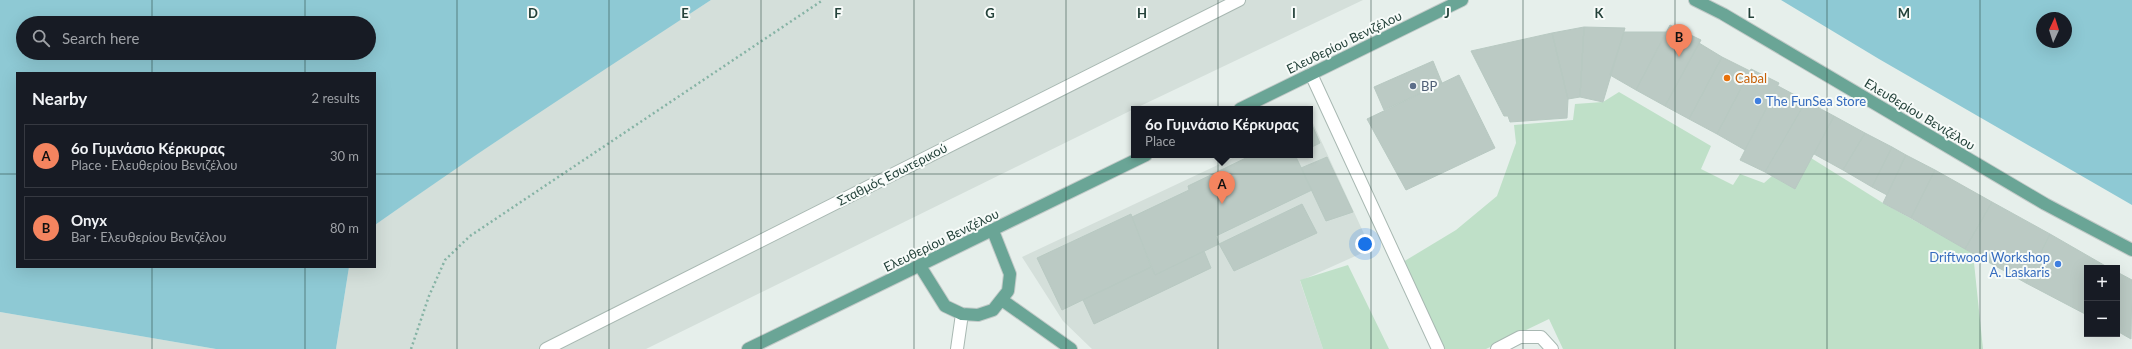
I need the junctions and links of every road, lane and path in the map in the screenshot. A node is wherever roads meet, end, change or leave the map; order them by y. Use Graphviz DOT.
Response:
graph roads {
  1 [pos="823,0"];
  2 [pos="1239,0"];
  3 [pos="1462,0"];
  4 [pos="1695,0"];
  5 [pos="1311,74"];
  6 [pos="1246,106"];
  7 [pos="1140,158"];
  8 [pos="993,231"];
  9 [pos="2132,250"];
  10 [pos="920,266"];
  11 [pos="1002,300"];
  12 [pos="962,314"];
  13 [pos="411,349"];
  14 [pos="546,349"];
  15 [pos="748,349"];
  16 [pos="957,349"];
  17 [pos="1070,349"];
  18 [pos="1438,349"];
  19 [pos="1497,349"];
  20 [pos="1552,349"];
  1 -- 13 [label="path"];
  2 -- 14 [label="street, Σταθμός Εσωτερικού"];
  3 -- 5 [label="main road, Ελευθερίου Βενιζέλου"];
  4 -- 9 [label="main road, Ελευθερίου Βενιζέλου"];
  5 -- 6 [label="main road, Ελευθερίου Βενιζέλου"];
  5 -- 18 [label="street"];
  7 -- 8 [label="main road, Ελευθερίου Βενιζέλου"];
  8 -- 10 [label="main road, Ελευθερίου Βενιζέλου"];
  8 -- 11 [label="main road"];
  10 -- 12 [label="main road"];
  10 -- 15 [label="main road, Ελευθερίου Βενιζέλου"];
  11 -- 12 [label="main road"];
  11 -- 17 [label="main road"];
  12 -- 16 [label="street"];
  19 -- 20 [label="street"];
}
